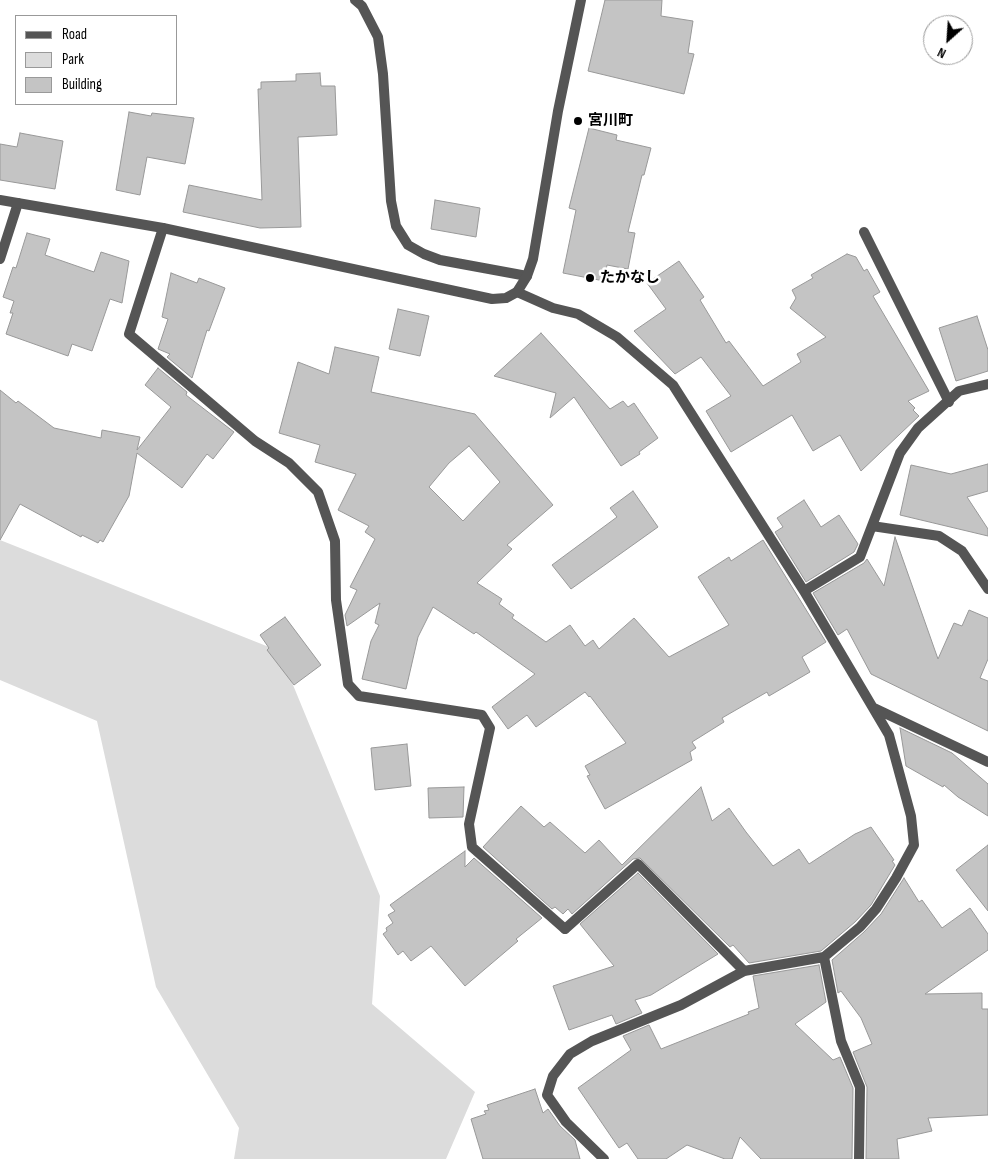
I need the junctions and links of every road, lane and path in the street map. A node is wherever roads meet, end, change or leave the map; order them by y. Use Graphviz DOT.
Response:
graph roads {
  1 [pos="355,0"];
  2 [pos="581,0"];
  3 [pos="0,200"];
  4 [pos="18,203"];
  5 [pos="163,228"];
  6 [pos="864,232"];
  7 [pos="0,259"];
  8 [pos="527,276"];
  9 [pos="517,292"];
  10 [pos="988,384"];
  11 [pos="949,402"];
  12 [pos="872,526"];
  13 [pos="988,589"];
  14 [pos="804,591"];
  15 [pos="874,708"];
  16 [pos="988,762"];
  17 [pos="824,957"];
  18 [pos="744,970"];
  19 [pos="604,1159"];
  20 [pos="859,1159"];
  1 -- 8 [label="street"];
  2 -- 8 [label="street"];
  3 -- 4 [label="street"];
  4 -- 5 [label="street"];
  4 -- 7 [label="street"];
  5 -- 9 [label="street"];
  5 -- 18 [label="street"];
  6 -- 11 [label="street"];
  8 -- 9 [label="street"];
  9 -- 14 [label="street"];
  10 -- 11 [label="street"];
  11 -- 12 [label="street"];
  12 -- 13 [label="street"];
  12 -- 14 [label="street"];
  14 -- 15 [label="street"];
  15 -- 16 [label="street"];
  15 -- 17 [label="street"];
  17 -- 18 [label="street"];
  17 -- 20 [label="street"];
  18 -- 19 [label="street"];
}
